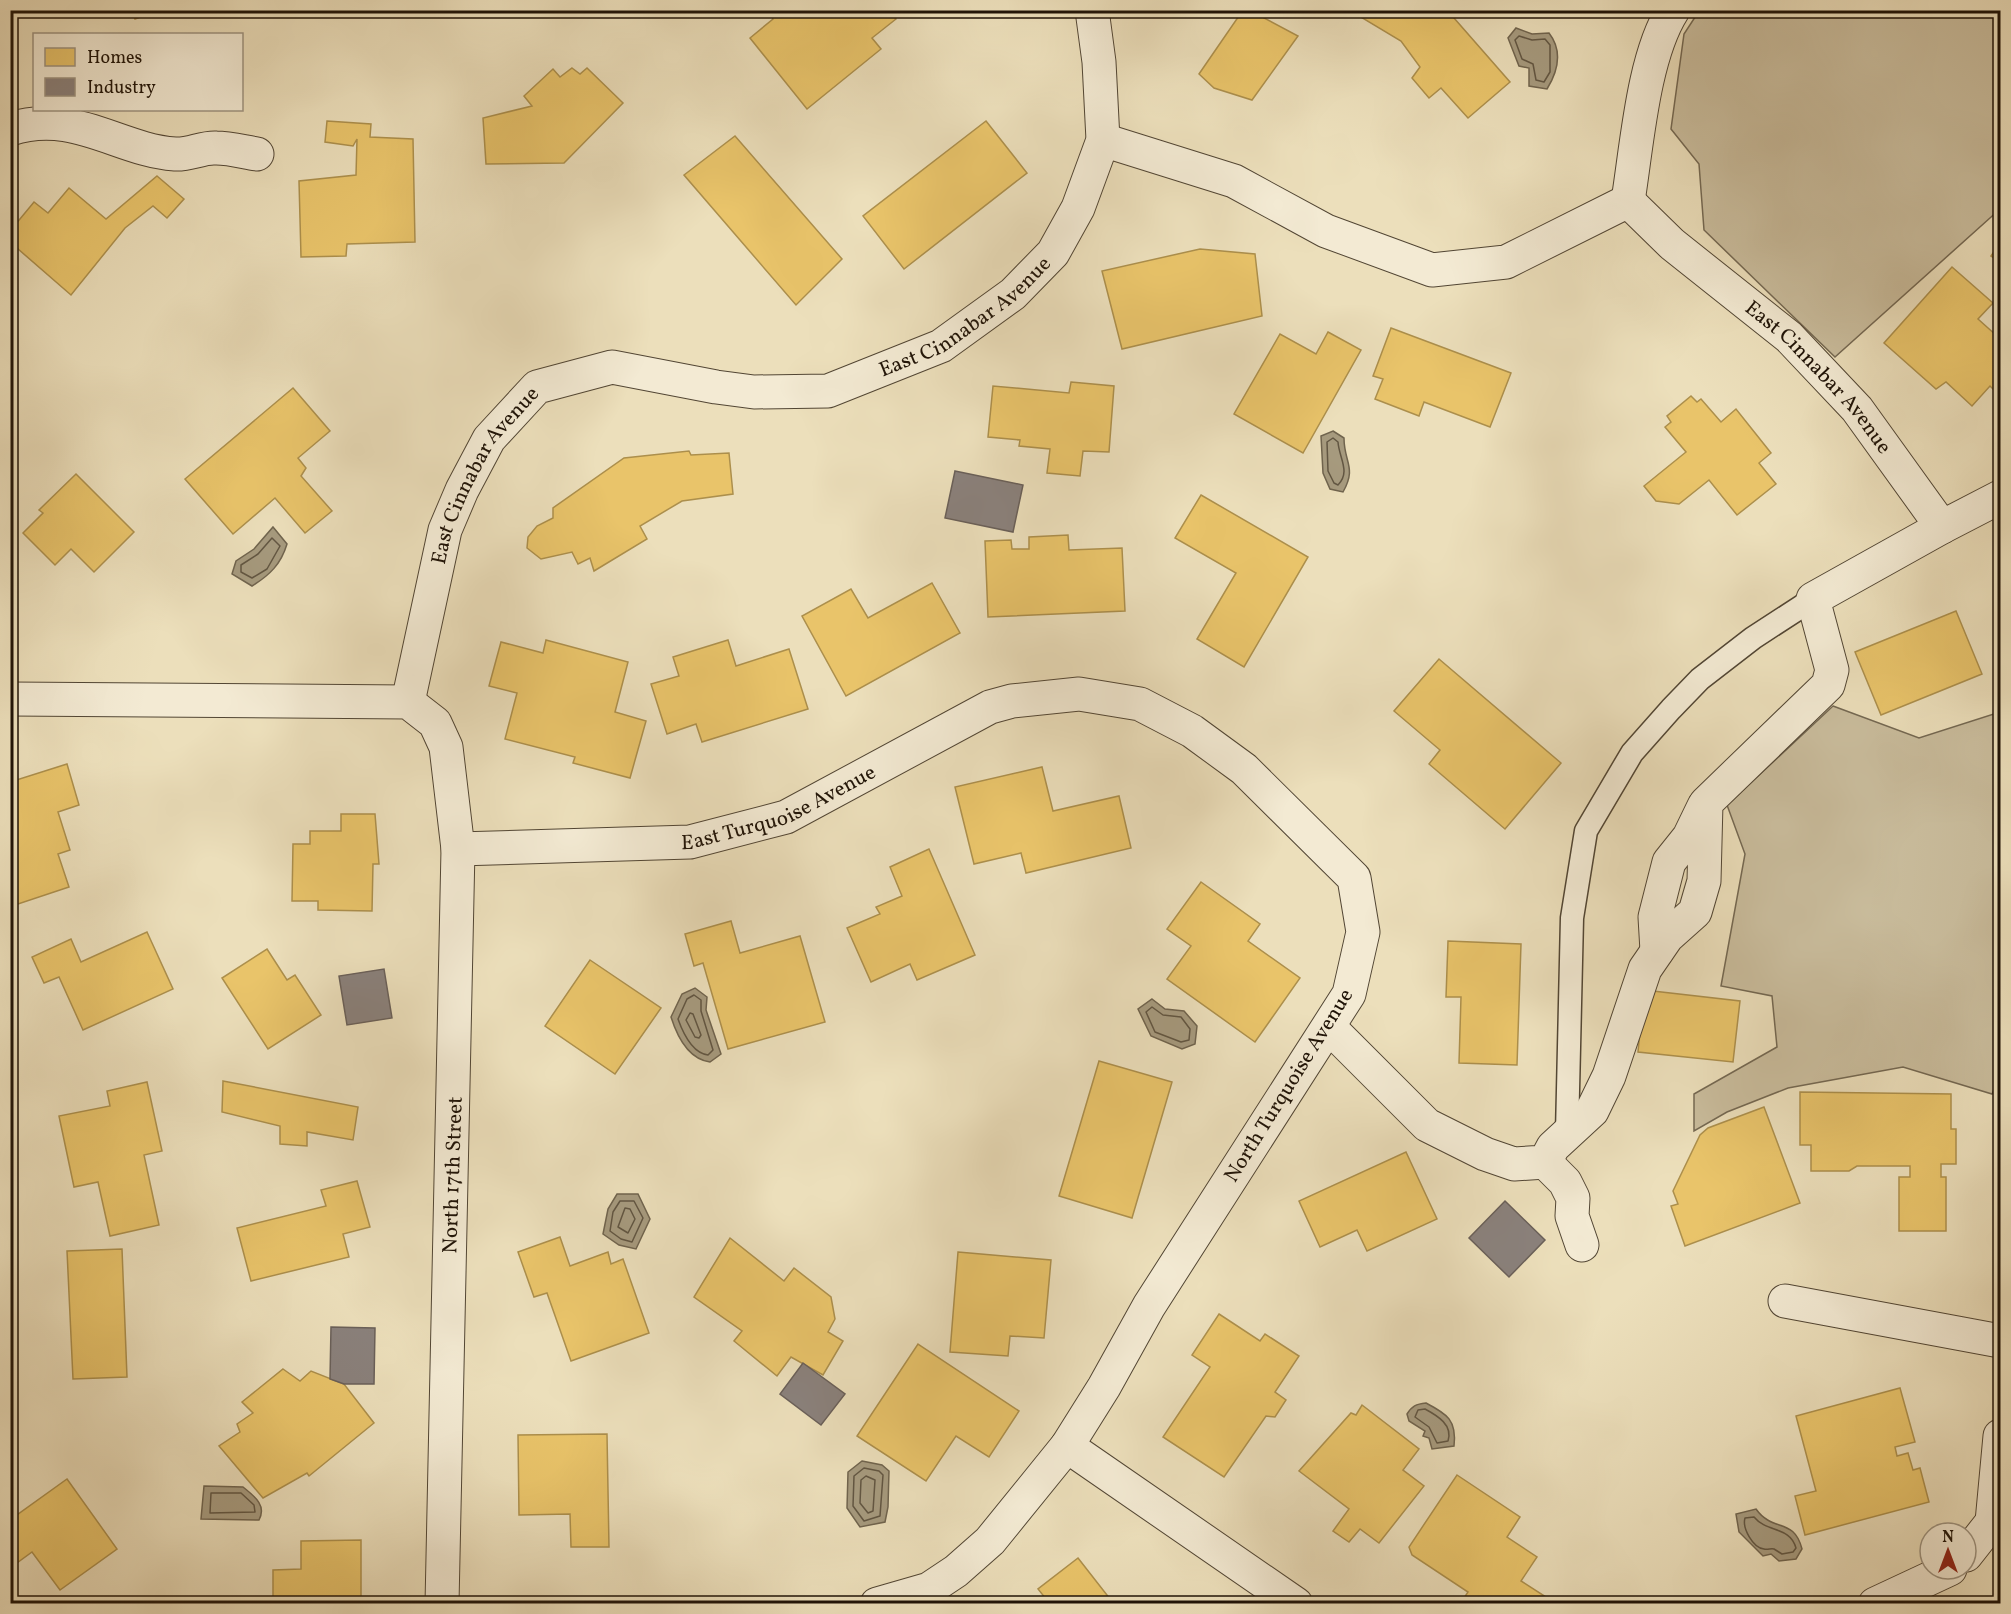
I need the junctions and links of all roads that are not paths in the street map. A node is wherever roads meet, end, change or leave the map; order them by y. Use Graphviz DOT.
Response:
graph roads {
  1 [pos="1092,10"];
  2 [pos="1673,10"];
  3 [pos="10,129"];
  4 [pos="1103,140"];
  5 [pos="257,154"];
  6 [pos="1628,201"];
  7 [pos="2001,497"];
  8 [pos="1942,527"];
  9 [pos="1813,599"];
  10 [pos="1079,694"];
  11 [pos="10,699"];
  12 [pos="408,702"];
  13 [pos="458,849"];
  14 [pos="1329,1027"];
  15 [pos="1568,1133"];
  16 [pos="1545,1162"];
  17 [pos="1582,1245"];
  18 [pos="1785,1301"];
  19 [pos="2001,1341"];
  20 [pos="2001,1436"];
  21 [pos="1067,1446"];
  22 [pos="1996,1522"];
  23 [pos="1978,1542"];
  24 [pos="1924,1581"];
  25 [pos="442,1604"];
  26 [pos="877,1604"];
  27 [pos="1296,1604"];
  28 [pos="1875,1604"];
  1 -- 4 [label="street"];
  2 -- 6 [label="street"];
  3 -- 5 [label="street"];
  4 -- 6 [label="street"];
  4 -- 12 [label="street, East Cinnabar Avenue"];
  6 -- 8 [label="street, East Cinnabar Avenue"];
  7 -- 8 [label="street"];
  8 -- 9 [label="street"];
  9 -- 15 [label="street"];
  9 -- 15 [label="lane"];
  10 -- 13 [label="street, East Turquoise Avenue"];
  10 -- 14 [label="street, North Turquoise Avenue"];
  11 -- 12 [label="street"];
  12 -- 13 [label="street, North 17th Street"];
  13 -- 25 [label="street, North 17th Street"];
  14 -- 16 [label="street"];
  14 -- 21 [label="street, North Turquoise Avenue"];
  15 -- 16 [label="street"];
  16 -- 17 [label="street"];
  18 -- 19 [label="street"];
  20 -- 22 [label="street"];
  21 -- 26 [label="street, North Turquoise Avenue"];
  21 -- 27 [label="street"];
  22 -- 23 [label="street"];
  24 -- 28 [label="street"];
}
